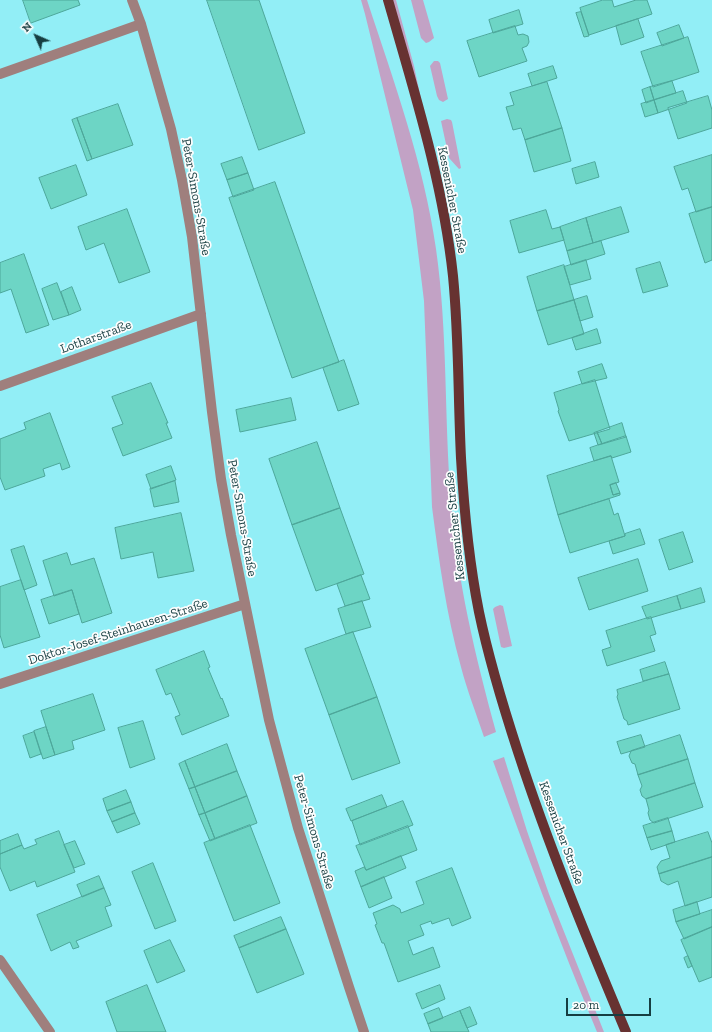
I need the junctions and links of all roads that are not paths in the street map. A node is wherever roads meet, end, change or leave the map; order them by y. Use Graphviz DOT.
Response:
graph roads {
  1 [pos="132,0"];
  2 [pos="388,0"];
  3 [pos="141,24"];
  4 [pos="0,74"];
  5 [pos="201,314"];
  6 [pos="0,386"];
  7 [pos="245,604"];
  8 [pos="0,684"];
  9 [pos="0,960"];
  10 [pos="50,1032"];
  11 [pos="364,1032"];
  12 [pos="626,1032"];
  1 -- 3 [label="street, Peter-Simons-Straße"];
  2 -- 12 [label="main road, Kessenicher Straße"];
  3 -- 4 [label="street"];
  3 -- 5 [label="street, Peter-Simons-Straße"];
  5 -- 6 [label="street, Lotharstraße"];
  5 -- 7 [label="street, Peter-Simons-Straße"];
  7 -- 8 [label="street, Doktor-Josef-Steinhausen-Straße"];
  7 -- 11 [label="street, Peter-Simons-Straße"];
  9 -- 10 [label="street"];
}
